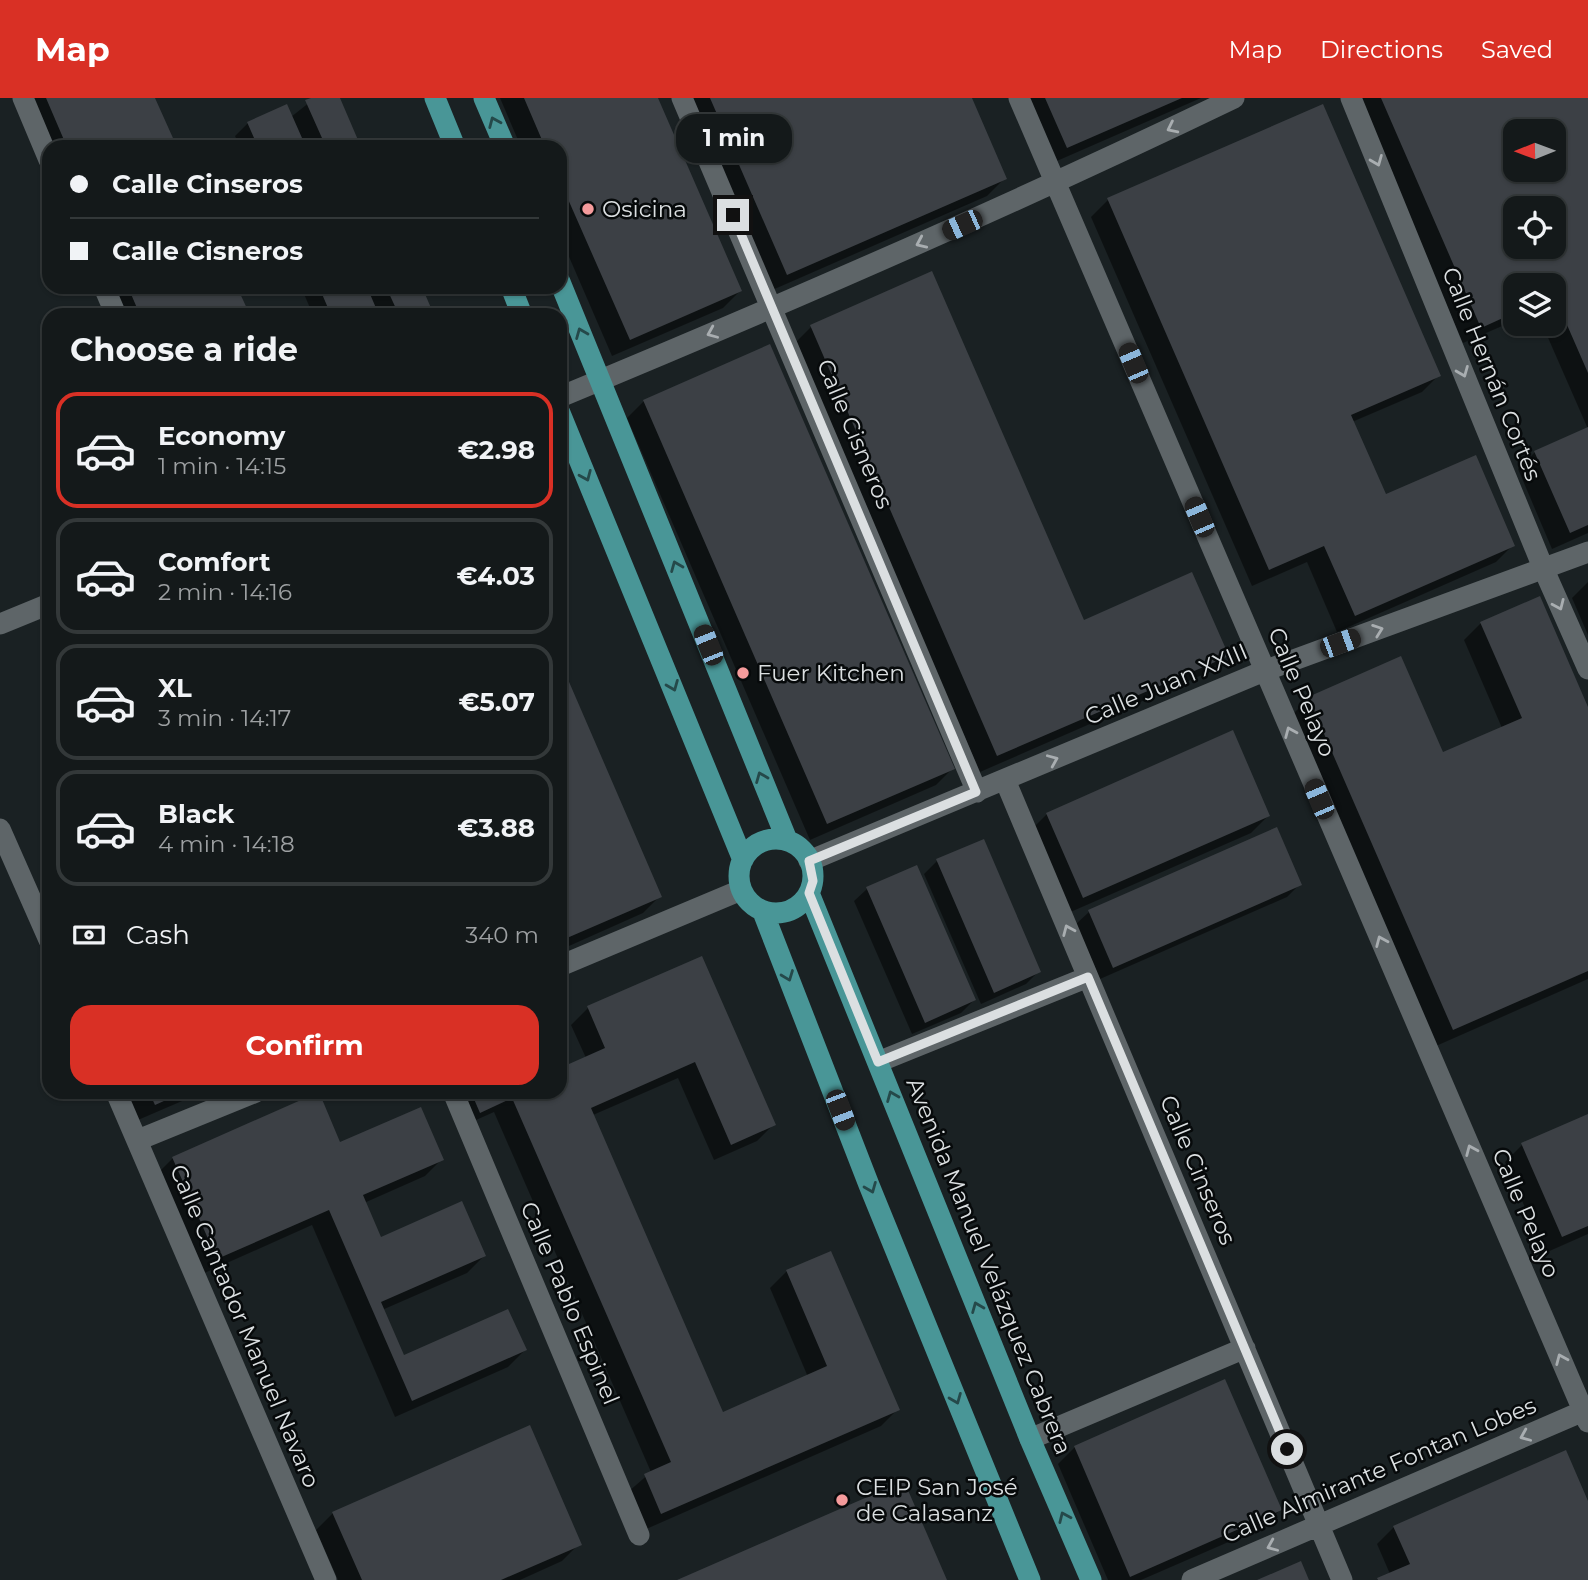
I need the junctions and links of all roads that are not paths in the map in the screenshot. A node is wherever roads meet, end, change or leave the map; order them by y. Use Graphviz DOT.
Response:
graph roads {
  1 [pos="23,98"];
  2 [pos="435,98"];
  3 [pos="484,98"];
  4 [pos="682,98"];
  5 [pos="1019,98"];
  6 [pos="1234,98"];
  7 [pos="1351,98"];
  8 [pos="452,140"];
  9 [pos="502,140"];
  10 [pos="42,143"];
  11 [pos="1057,183"];
  12 [pos="565,294"];
  13 [pos="774,308"];
  14 [pos="600,380"];
  15 [pos="567,394"];
  16 [pos="567,430"];
  17 [pos="1588,552"];
  18 [pos="1544,570"];
  19 [pos="42,607"];
  20 [pos="0,624"];
  21 [pos="1588,669"];
  22 [pos="1264,671"];
  23 [pos="1005,780"];
  24 [pos="976,792"];
  25 [pos="0,829"];
  26 [pos="787,841"];
  27 [pos="743,860"];
  28 [pos="809,861"];
  29 [pos="741,890"];
  30 [pos="809,893"];
  31 [pos="763,912"];
  32 [pos="42,924"];
  33 [pos="567,963"];
  34 [pos="1088,977"];
  35 [pos="878,1062"];
  36 [pos="119,1099"];
  37 [pos="239,1099"];
  38 [pos="456,1099"];
  39 [pos="138,1140"];
  40 [pos="1245,1348"];
  41 [pos="1586,1414"];
  42 [pos="1030,1440"];
  43 [pos="1319,1525"];
  44 [pos="639,1535"];
  45 [pos="326,1580"];
  46 [pos="1030,1580"];
  47 [pos="1091,1580"];
  48 [pos="1192,1580"];
  49 [pos="1342,1580"];
  1 -- 10 [label="street"];
  2 -- 8 [label="main road"];
  9 -- 3 [label="main road, one-way"];
  4 -- 13 [label="street, Calle Cisneros"];
  5 -- 11 [label="street, Calle Pelayo"];
  6 -- 11 [label="street, one-way"];
  7 -- 18 [label="street, Calle Hernán Cortés, one-way"];
  11 -- 13 [label="street, one-way"];
  11 -- 22 [label="street, Calle Pelayo"];
  14 -- 12 [label="main road, one-way"];
  13 -- 14 [label="street, one-way"];
  13 -- 24 [label="street, Calle Cisneros"];
  14 -- 15 [label="street"];
  26 -- 14 [label="main road, one-way"];
  16 -- 27 [label="main road, one-way"];
  17 -- 18 [label="street, Calle Juan XXIII"];
  18 -- 21 [label="street, Calle Hernán Cortés, one-way"];
  22 -- 18 [label="street, Calle Juan XXIII, one-way"];
  19 -- 20 [label="street"];
  23 -- 22 [label="street, Calle Juan XXIII, one-way"];
  41 -- 22 [label="street, Calle Pelayo, one-way"];
  23 -- 24 [label="street, Calle Juan XXIII"];
  34 -- 23 [label="street, Calle Cinseros, one-way"];
  24 -- 28 [label="street, Calle Juan XXIII"];
  25 -- 32 [label="street"];
  26 -- 27 [label="main road"];
  26 -- 28 [label="main road"];
  27 -- 29 [label="main road"];
  28 -- 30 [label="main road"];
  29 -- 31 [label="main road"];
  29 -- 33 [label="street"];
  30 -- 31 [label="main road"];
  30 -- 35 [label="main road, Avenida Manuel Velázquez Cabrera"];
  31 -- 46 [label="main road, one-way"];
  34 -- 35 [label="street"];
  34 -- 40 [label="street, Calle Cinseros"];
  42 -- 35 [label="main road, Avenida Manuel Velázquez Cabrera, one-way"];
  36 -- 39 [label="street, Calle Cantador Manuel Navaro"];
  37 -- 39 [label="street"];
  38 -- 44 [label="street, Calle Pablo Espinel"];
  39 -- 45 [label="street, Calle Cantador Manuel Navaro"];
  40 -- 42 [label="street"];
  40 -- 43 [label="street, Calle Cinseros"];
  41 -- 43 [label="street, Calle Almirante Fontan Lobes, one-way"];
  47 -- 42 [label="main road, Avenida Manuel Velázquez Cabrera, one-way"];
  43 -- 48 [label="street, Calle Almirante Fontan Lobes, one-way"];
  43 -- 49 [label="street, Calle Cinseros"];
}
